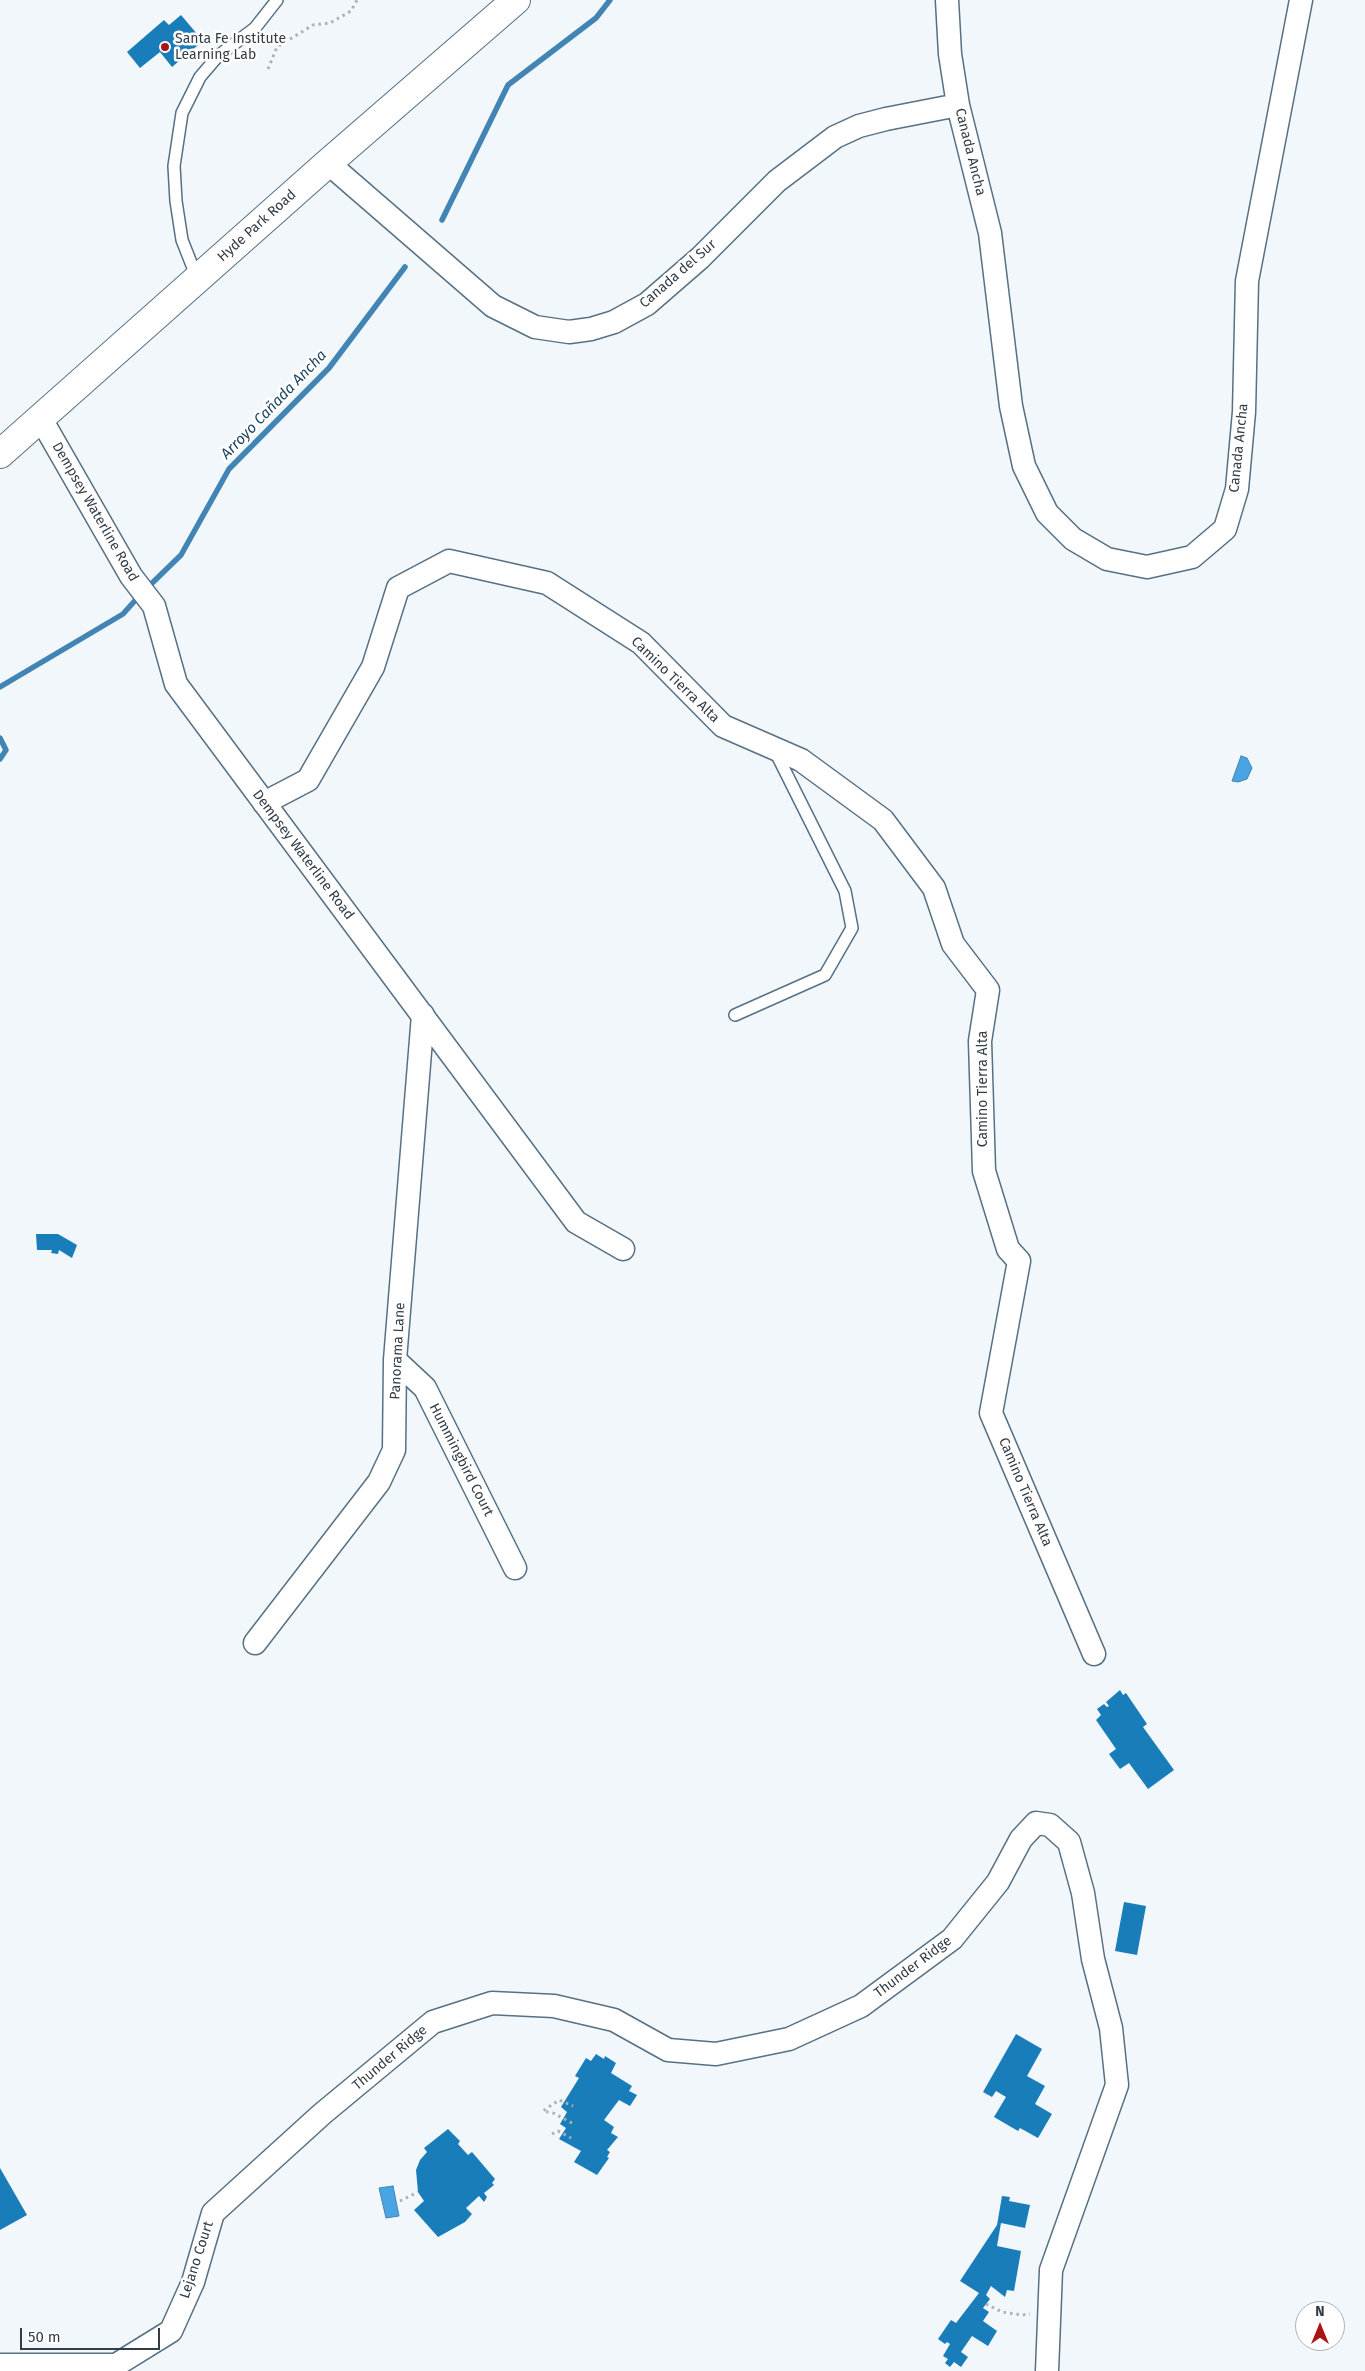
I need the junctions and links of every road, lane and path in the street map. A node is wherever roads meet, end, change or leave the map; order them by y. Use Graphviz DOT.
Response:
graph roads {
  1 [pos="277,0"];
  2 [pos="357,0"];
  3 [pos="516,0"];
  4 [pos="947,0"];
  5 [pos="1301,0"];
  6 [pos="268,69"];
  7 [pos="958,105"];
  8 [pos="328,163"];
  9 [pos="198,280"];
  10 [pos="41,419"];
  11 [pos="0,454"];
  12 [pos="773,747"];
  13 [pos="264,802"];
  14 [pos="423,1015"];
  15 [pos="735,1015"];
  16 [pos="623,1249"];
  17 [pos="395,1360"];
  18 [pos="515,1568"];
  19 [pos="255,1643"];
  20 [pos="1094,1654"];
  21 [pos="574,2106"];
  22 [pos="322,2114"];
  23 [pos="572,2123"];
  24 [pos="552,2134"];
  25 [pos="571,2138"];
  26 [pos="418,2192"];
  27 [pos="400,2201"];
  28 [pos="986,2304"];
  29 [pos="1038,2312"];
  30 [pos="0,2366"];
  31 [pos="1047,2371"];
  1 -- 9 [label="lane"];
  2 -- 6 [label="path"];
  3 -- 8 [label="main road, Hyde Park Road"];
  4 -- 7 [label="street, Canada Ancha"];
  5 -- 7 [label="street, Canada Ancha"];
  7 -- 8 [label="street, Canada del Sur"];
  8 -- 9 [label="main road, Hyde Park Road"];
  9 -- 10 [label="main road, Hyde Park Road"];
  10 -- 11 [label="main road, Hyde Park Road"];
  10 -- 13 [label="street, Dempsey Waterline Road"];
  12 -- 13 [label="street, Camino Tierra Alta"];
  12 -- 15 [label="lane"];
  12 -- 20 [label="street, Camino Tierra Alta"];
  13 -- 14 [label="street, Dempsey Waterline Road"];
  14 -- 16 [label="street, Dempsey Waterline Road"];
  14 -- 17 [label="street, Panorama Lane"];
  17 -- 18 [label="street, Hummingbird Court"];
  17 -- 19 [label="street, Panorama Lane"];
  21 -- 23 [label="path"];
  22 -- 30 [label="street, Lejano Court"];
  22 -- 31 [label="street, Thunder Ridge"];
  24 -- 25 [label="path"];
  26 -- 27 [label="path"];
  28 -- 29 [label="path"];
}
